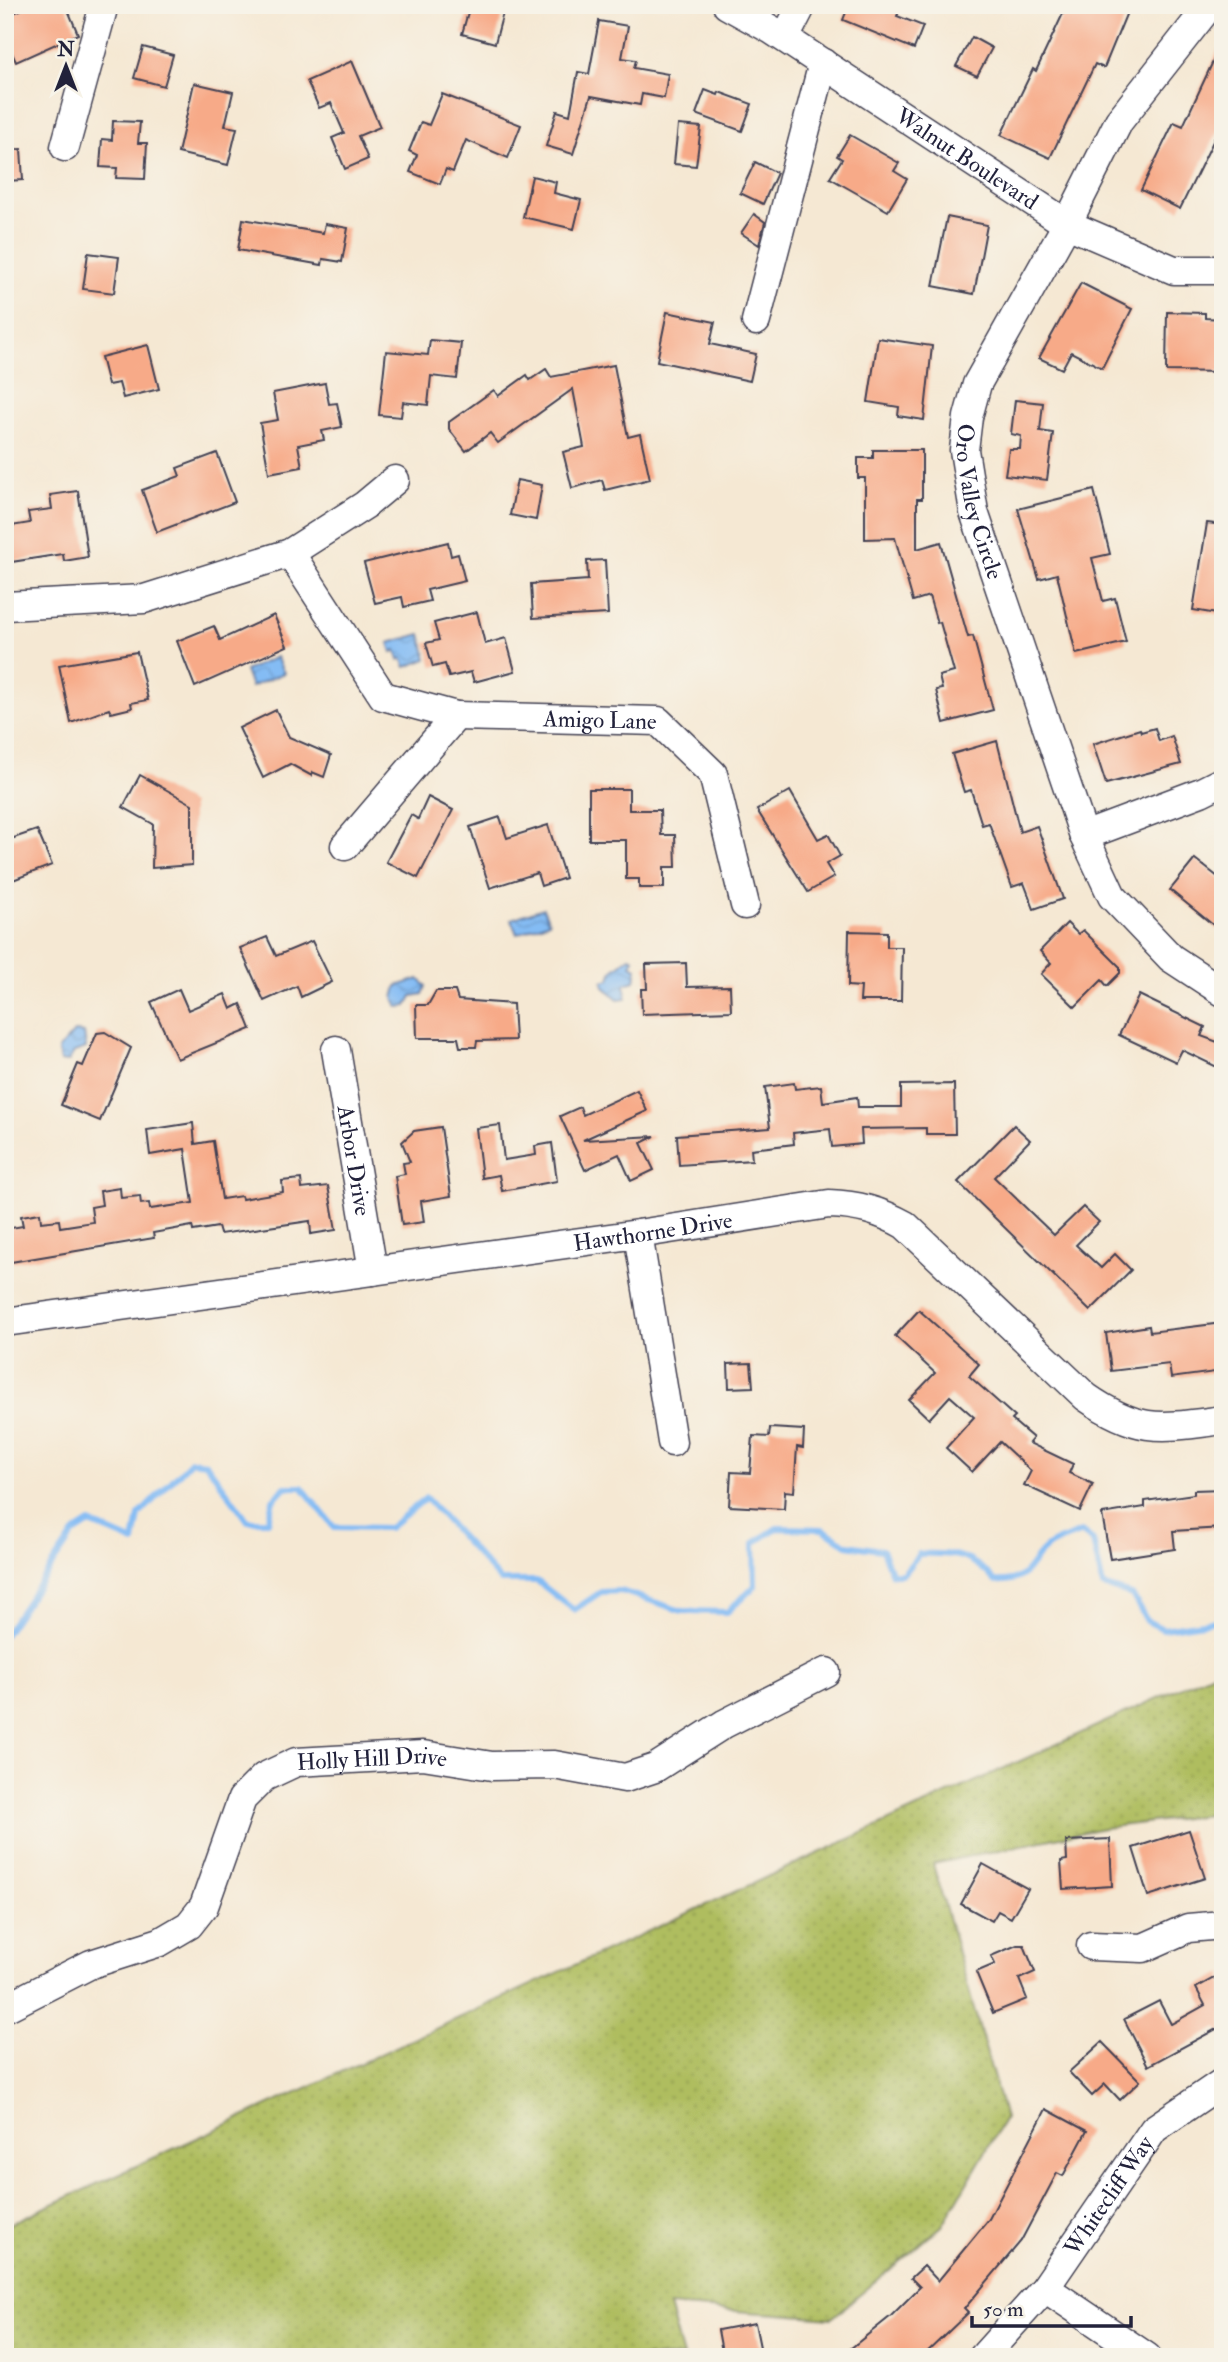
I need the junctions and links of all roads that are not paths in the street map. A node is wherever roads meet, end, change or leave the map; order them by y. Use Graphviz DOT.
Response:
graph roads {
  1 [pos="104,5"];
  2 [pos="727,5"];
  3 [pos="802,5"];
  4 [pos="1210,5"];
  5 [pos="785,38"];
  6 [pos="822,63"];
  7 [pos="65,147"];
  8 [pos="1068,224"];
  9 [pos="1223,270"];
  10 [pos="756,321"];
  11 [pos="395,480"];
  12 [pos="290,554"];
  13 [pos="5,606"];
  14 [pos="456,716"];
  15 [pos="1223,781"];
  16 [pos="1084,836"];
  17 [pos="345,846"];
  18 [pos="745,905"];
  19 [pos="1223,992"];
  20 [pos="336,1050"];
  21 [pos="638,1234"];
  22 [pos="373,1271"];
  23 [pos="5,1322"];
  24 [pos="1223,1420"];
  25 [pos="673,1442"];
  26 [pos="826,1672"];
  27 [pos="1223,1925"];
  28 [pos="1091,1945"];
  29 [pos="5,2008"];
  30 [pos="1223,2082"];
  31 [pos="1045,2288"];
  32 [pos="983,2357"];
  33 [pos="1147,2357"];
  1 -- 7 [label="street"];
  2 -- 5 [label="street, Walnut Boulevard"];
  3 -- 5 [label="street"];
  4 -- 8 [label="street, Oro Valley Circle"];
  5 -- 6 [label="street, Walnut Boulevard"];
  6 -- 8 [label="street, Walnut Boulevard"];
  6 -- 10 [label="street"];
  8 -- 9 [label="street, Walnut Boulevard"];
  8 -- 16 [label="street, Oro Valley Circle"];
  11 -- 12 [label="street"];
  12 -- 13 [label="street"];
  12 -- 14 [label="street, Amigo Lane"];
  14 -- 17 [label="street"];
  14 -- 18 [label="street, Amigo Lane"];
  15 -- 16 [label="street"];
  16 -- 19 [label="street, Oro Valley Circle"];
  20 -- 22 [label="street, Arbor Drive"];
  21 -- 22 [label="street, Hawthorne Drive"];
  21 -- 24 [label="street, Hawthorne Drive"];
  21 -- 25 [label="street"];
  22 -- 23 [label="street, Hawthorne Drive"];
  26 -- 29 [label="street, Holly Hill Drive"];
  27 -- 28 [label="street"];
  30 -- 31 [label="street, Whitecliff Way"];
  31 -- 32 [label="street, Whitecliff Way"];
  31 -- 33 [label="street"];
}
